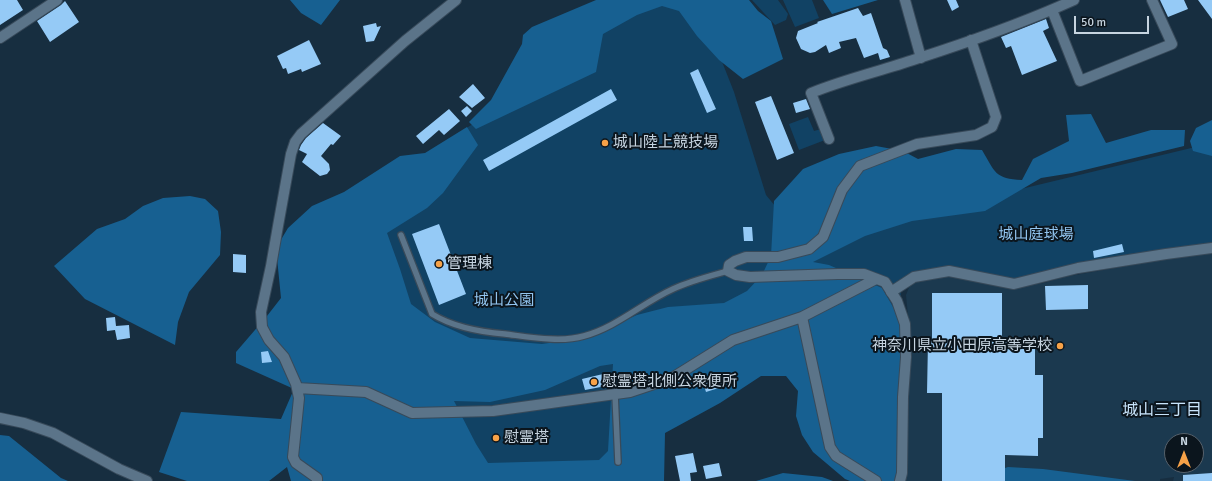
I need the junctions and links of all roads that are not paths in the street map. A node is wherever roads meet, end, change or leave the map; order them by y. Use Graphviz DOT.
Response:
graph roads {
  1 [pos="56,0"];
  2 [pos="456,0"];
  3 [pos="905,0"];
  4 [pos="1074,0"];
  5 [pos="1152,0"];
  6 [pos="1052,10"];
  7 [pos="0,38"];
  8 [pos="971,40"];
  9 [pos="921,58"];
  10 [pos="829,139"];
  11 [pos="401,235"];
  12 [pos="1212,248"];
  13 [pos="728,271"];
  14 [pos="876,279"];
  15 [pos="891,292"];
  16 [pos="802,317"];
  17 [pos="297,388"];
  18 [pos="615,394"];
  19 [pos="0,418"];
  20 [pos="618,462"];
  21 [pos="147,481"];
  22 [pos="317,481"];
  23 [pos="876,481"];
  24 [pos="900,481"];
  1 -- 7 [label="street"];
  2 -- 17 [label="street"];
  3 -- 9 [label="street"];
  4 -- 6 [label="street"];
  5 -- 6 [label="street"];
  6 -- 8 [label="street"];
  8 -- 9 [label="street"];
  8 -- 13 [label="street"];
  9 -- 10 [label="street"];
  11 -- 13 [label="lane"];
  12 -- 15 [label="street"];
  13 -- 14 [label="street"];
  14 -- 15 [label="street"];
  14 -- 16 [label="street"];
  15 -- 24 [label="street"];
  16 -- 18 [label="street"];
  16 -- 23 [label="street"];
  17 -- 18 [label="street"];
  17 -- 22 [label="street"];
  18 -- 20 [label="lane"];
  19 -- 21 [label="street"];
}
